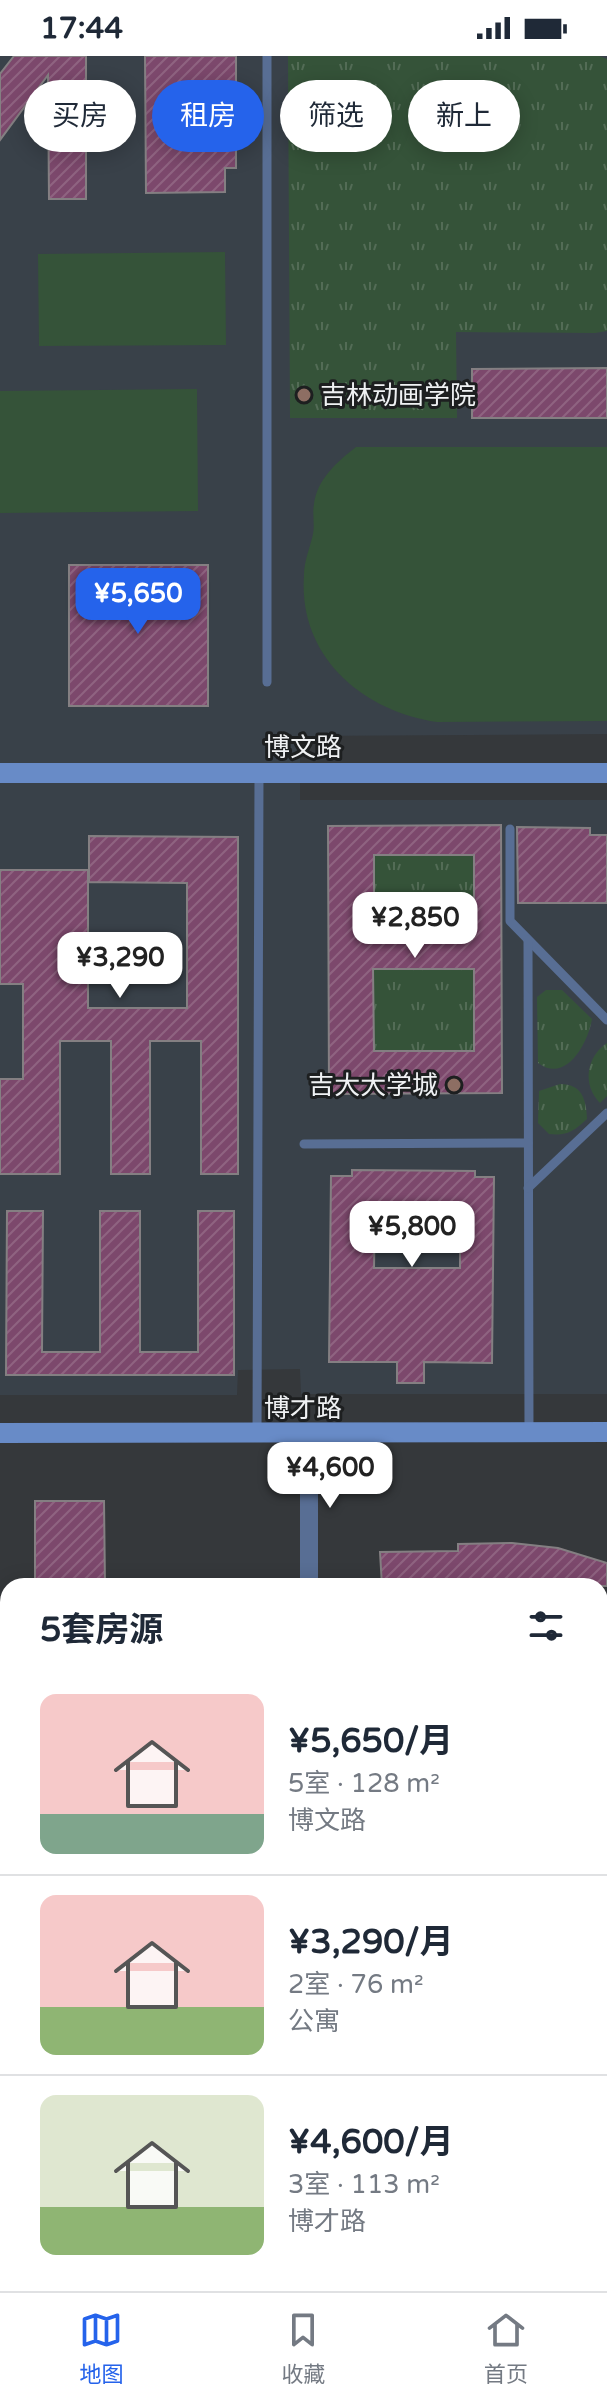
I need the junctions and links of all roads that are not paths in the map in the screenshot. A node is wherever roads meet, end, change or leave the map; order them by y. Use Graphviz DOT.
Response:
graph roads {
  1 [pos="267,56"];
  2 [pos="267,682"];
  3 [pos="0,773"];
  4 [pos="259,773"];
  5 [pos="607,773"];
  6 [pos="510,829"];
  7 [pos="528,940"];
  8 [pos="607,1020"];
  9 [pos="607,1113"];
  10 [pos="528,1143"];
  11 [pos="304,1144"];
  12 [pos="528,1188"];
  13 [pos="607,1432"];
  14 [pos="0,1433"];
  15 [pos="309,1433"];
  16 [pos="529,1433"];
  17 [pos="257,1434"];
  18 [pos="309,1578"];
  1 -- 2 [label="lane"];
  3 -- 4 [label="street, 博文路"];
  4 -- 5 [label="street, 博文路"];
  4 -- 17 [label="lane"];
  6 -- 7 [label="lane"];
  7 -- 8 [label="lane"];
  7 -- 10 [label="lane"];
  9 -- 12 [label="lane"];
  10 -- 11 [label="lane"];
  10 -- 12 [label="lane"];
  12 -- 16 [label="lane"];
  13 -- 16 [label="street, 博才路"];
  14 -- 17 [label="street, 博才路"];
  15 -- 16 [label="street, 博才路"];
  15 -- 17 [label="street, 博才路"];
  15 -- 18 [label="street"];
}
